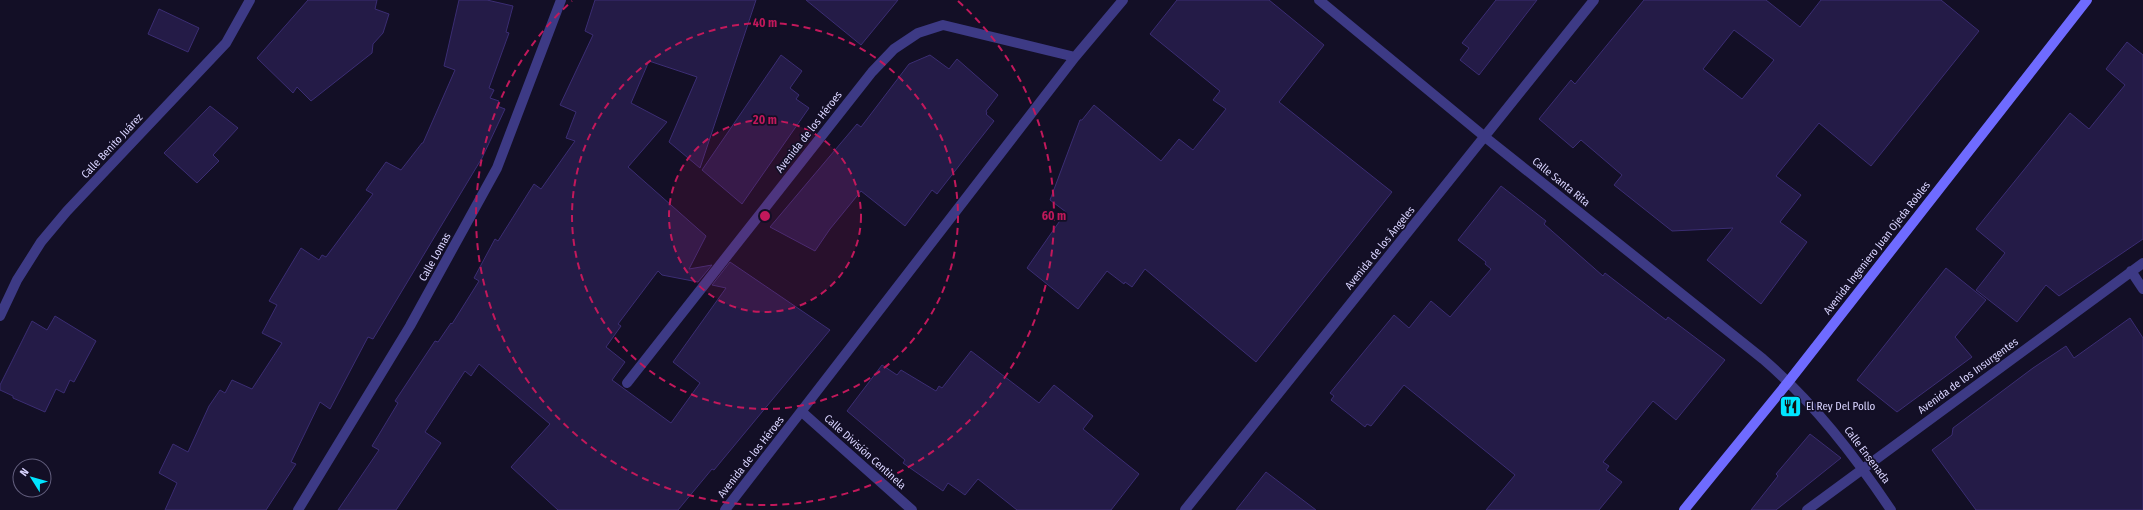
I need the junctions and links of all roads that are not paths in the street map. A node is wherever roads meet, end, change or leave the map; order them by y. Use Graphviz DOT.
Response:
graph roads {
  1 [pos="250,0"];
  2 [pos="561,0"];
  3 [pos="1123,0"];
  4 [pos="1319,0"];
  5 [pos="1594,0"];
  6 [pos="2087,0"];
  7 [pos="1074,57"];
  8 [pos="1485,137"];
  9 [pos="2143,263"];
  10 [pos="2132,271"];
  11 [pos="2143,289"];
  12 [pos="0,316"];
  13 [pos="1789,381"];
  14 [pos="627,383"];
  15 [pos="802,412"];
  16 [pos="1863,468"];
  17 [pos="298,510"];
  18 [pos="725,510"];
  19 [pos="912,510"];
  20 [pos="1185,510"];
  21 [pos="1684,510"];
  22 [pos="1807,510"];
  23 [pos="1892,510"];
  1 -- 12 [label="street, Calle Benito Juárez"];
  2 -- 17 [label="street, Calle Lomas"];
  3 -- 7 [label="street, Avenida de los Héroes"];
  4 -- 8 [label="street, Calle Santa Rita"];
  5 -- 8 [label="street, Avenida de los Ángeles"];
  6 -- 13 [label="main road, Avenida Ingeniero Juan Ojeda Robles"];
  7 -- 14 [label="street, Avenida de los Héroes"];
  7 -- 15 [label="street, Avenida de los Héroes"];
  8 -- 13 [label="street, Calle Santa Rita"];
  8 -- 20 [label="street, Avenida de los Ángeles"];
  9 -- 10 [label="street, Avenida de los Insurgentes"];
  10 -- 11 [label="street"];
  10 -- 16 [label="street, Avenida de los Insurgentes"];
  13 -- 16 [label="street, Calle Ensenada"];
  13 -- 21 [label="main road, Avenida Ingeniero Juan Ojeda Robles"];
  15 -- 18 [label="street, Avenida de los Héroes"];
  15 -- 19 [label="street, Calle División Centinela"];
  16 -- 22 [label="street, Avenida de los Insurgentes"];
  16 -- 23 [label="street, Calle Ensenada"];
}
